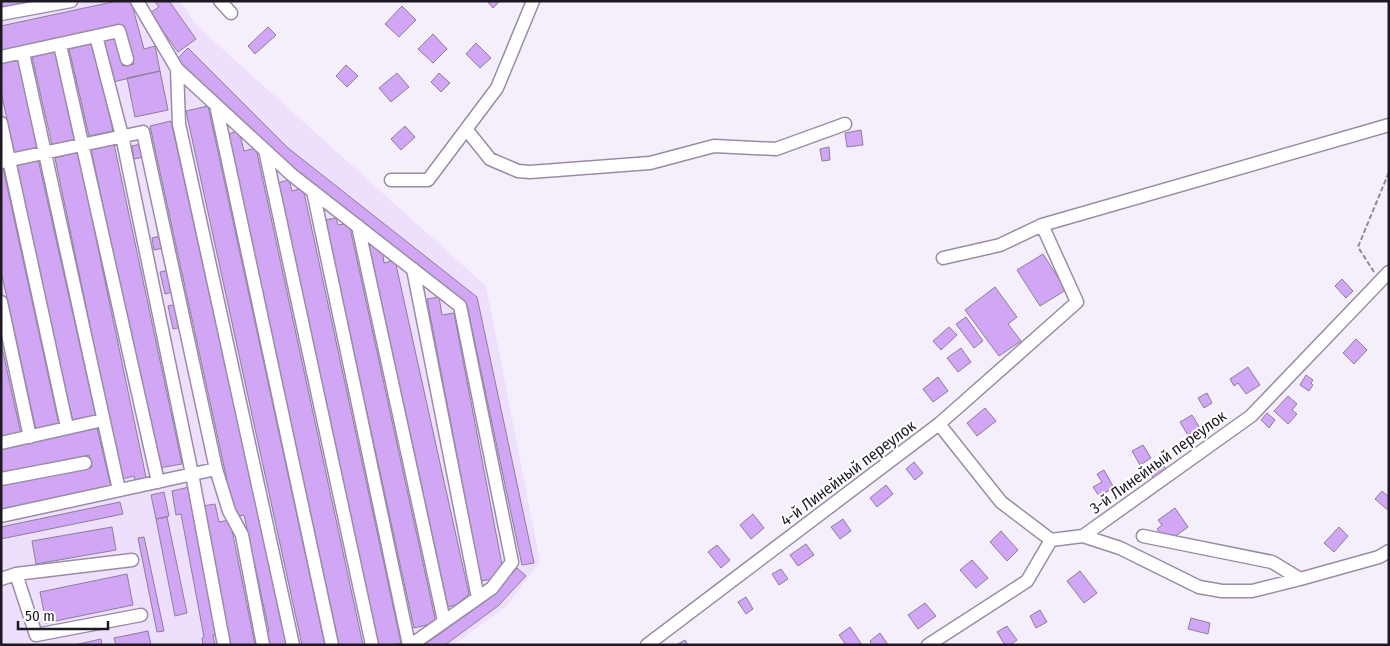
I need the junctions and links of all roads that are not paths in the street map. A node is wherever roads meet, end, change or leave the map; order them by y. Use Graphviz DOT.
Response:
graph roads {
  1 [pos="71,1"];
  2 [pos="137,1"];
  3 [pos="220,1"];
  4 [pos="533,1"];
  5 [pos="231,13"];
  6 [pos="1,14"];
  7 [pos="96,36"];
  8 [pos="60,44"];
  9 [pos="23,53"];
  10 [pos="1,57"];
  11 [pos="127,59"];
  12 [pos="177,69"];
  13 [pos="216,105"];
  14 [pos="1,123"];
  15 [pos="845,124"];
  16 [pos="1389,125"];
  17 [pos="466,129"];
  18 [pos="122,136"];
  19 [pos="82,145"];
  20 [pos="265,150"];
  21 [pos="45,153"];
  22 [pos="5,162"];
  23 [pos="391,180"];
  24 [pos="313,191"];
  25 [pos="1042,224"];
  26 [pos="358,226"];
  27 [pos="942,258"];
  28 [pos="413,269"];
  29 [pos="1384,276"];
  30 [pos="1,302"];
  31 [pos="103,420"];
  32 [pos="939,424"];
  33 [pos="68,428"];
  34 [pos="30,437"];
  35 [pos="1,443"];
  36 [pos="85,463"];
  37 [pos="216,469"];
  38 [pos="192,474"];
  39 [pos="1,479"];
  40 [pos="158,482"];
  41 [pos="119,490"];
  42 [pos="1,516"];
  43 [pos="1084,536"];
  44 [pos="1143,536"];
  45 [pos="1051,540"];
  46 [pos="1389,552"];
  47 [pos="132,560"];
  48 [pos="16,574"];
  49 [pos="1,578"];
  50 [pos="1300,579"];
  51 [pos="478,598"];
  52 [pos="140,615"];
  53 [pos="444,621"];
  54 [pos="224,645"];
  55 [pos="264,645"];
  56 [pos="293,645"];
  57 [pos="332,645"];
  58 [pos="372,645"];
  59 [pos="410,645"];
  60 [pos="647,645"];
  61 [pos="928,645"];
  1 -- 6 [label="street"];
  2 -- 12 [label="street"];
  3 -- 5 [label="street"];
  4 -- 17 [label="street"];
  7 -- 8 [label="street"];
  7 -- 11 [label="street"];
  7 -- 18 [label="street"];
  8 -- 9 [label="street"];
  8 -- 19 [label="street"];
  9 -- 10 [label="street"];
  9 -- 21 [label="street"];
  12 -- 13 [label="street"];
  12 -- 56 [label="street"];
  13 -- 20 [label="street"];
  13 -- 57 [label="street"];
  14 -- 22 [label="street"];
  15 -- 17 [label="street"];
  16 -- 25 [label="street"];
  17 -- 23 [label="street"];
  18 -- 19 [label="street"];
  18 -- 37 [label="street"];
  18 -- 38 [label="street"];
  19 -- 21 [label="street"];
  19 -- 40 [label="street"];
  20 -- 24 [label="street"];
  20 -- 58 [label="street"];
  21 -- 22 [label="street"];
  21 -- 31 [label="street"];
  22 -- 33 [label="street"];
  24 -- 26 [label="street"];
  24 -- 59 [label="street"];
  25 -- 27 [label="street"];
  25 -- 32 [label="street"];
  26 -- 28 [label="street"];
  26 -- 53 [label="street"];
  28 -- 51 [label="street"];
  28 -- 51 [label="street"];
  29 -- 43 [label="street, 3-й Линейный переулок"];
  30 -- 34 [label="street"];
  31 -- 33 [label="street"];
  31 -- 41 [label="street"];
  32 -- 45 [label="street, 4-й Линейный переулок"];
  32 -- 60 [label="street, 4-й Линейный переулок"];
  33 -- 34 [label="street"];
  34 -- 35 [label="street"];
  36 -- 39 [label="street"];
  37 -- 38 [label="street"];
  37 -- 55 [label="street"];
  38 -- 40 [label="street"];
  38 -- 54 [label="street"];
  40 -- 41 [label="street"];
  41 -- 42 [label="street"];
  43 -- 45 [label="street, 3-й Линейный переулок"];
  43 -- 50 [label="street"];
  44 -- 50 [label="street"];
  45 -- 61 [label="street"];
  46 -- 50 [label="street"];
  47 -- 48 [label="street"];
  48 -- 49 [label="street"];
  48 -- 52 [label="street"];
  51 -- 53 [label="street"];
  53 -- 59 [label="street"];
}
